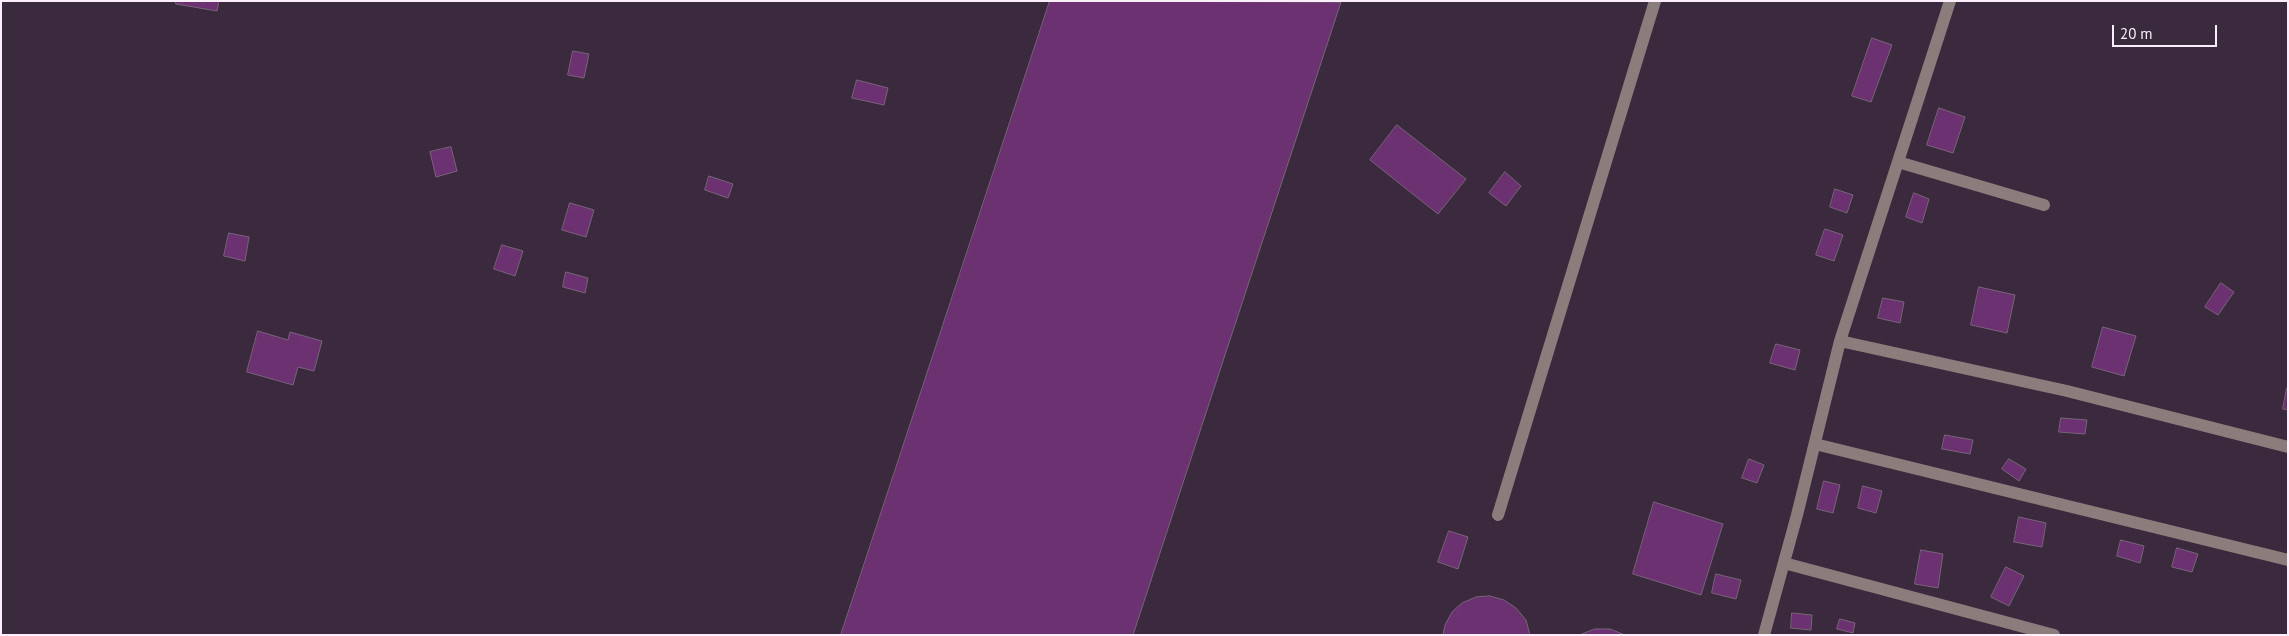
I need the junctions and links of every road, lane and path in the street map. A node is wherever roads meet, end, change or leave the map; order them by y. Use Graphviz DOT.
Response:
graph roads {
  1 [pos="1655,1"];
  2 [pos="1950,1"];
  3 [pos="1898,162"];
  4 [pos="2044,205"];
  5 [pos="1840,341"];
  6 [pos="1815,444"];
  7 [pos="2288,447"];
  8 [pos="1498,514"];
  9 [pos="2288,560"];
  10 [pos="1784,563"];
  11 [pos="1764,635"];
  12 [pos="2054,635"];
  1 -- 8 [label="street"];
  2 -- 3 [label="street"];
  3 -- 4 [label="street"];
  3 -- 5 [label="street"];
  5 -- 6 [label="street"];
  5 -- 7 [label="street"];
  6 -- 9 [label="street"];
  6 -- 10 [label="street"];
  10 -- 11 [label="street"];
  10 -- 12 [label="street"];
}
